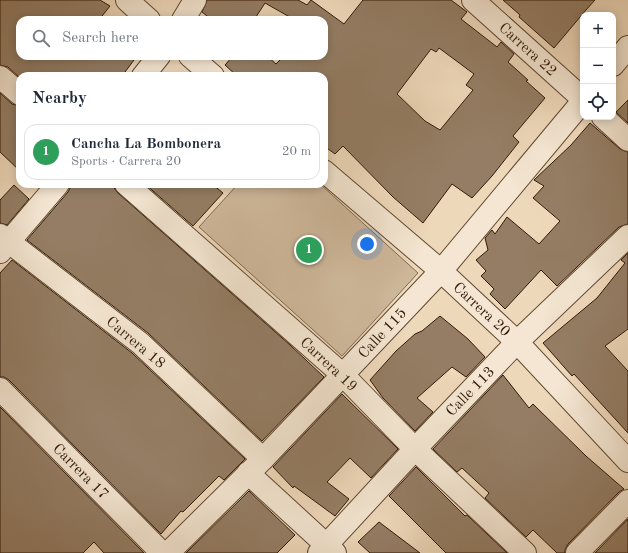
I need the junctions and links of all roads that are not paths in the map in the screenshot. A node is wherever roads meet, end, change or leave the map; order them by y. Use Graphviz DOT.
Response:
graph roads {
  1 [pos="127,0"];
  2 [pos="195,0"];
  3 [pos="473,0"];
  4 [pos="145,16"];
  5 [pos="185,16"];
  6 [pos="628,46"];
  7 [pos="156,60"];
  8 [pos="195,60"];
  9 [pos="616,61"];
  10 [pos="146,72"];
  11 [pos="208,72"];
  12 [pos="0,77"];
  13 [pos="16,91"];
  14 [pos="580,97"];
  15 [pos="580,104"];
  16 [pos="606,120"];
  17 [pos="628,140"];
  18 [pos="328,173"];
  19 [pos="54,188"];
  20 [pos="131,188"];
  21 [pos="628,236"];
  22 [pos="3,243"];
  23 [pos="441,270"];
  24 [pos="517,342"];
  25 [pos="343,375"];
  26 [pos="0,389"];
  27 [pos="415,449"];
  28 [pos="628,461"];
  29 [pos="256,466"];
  30 [pos="628,501"];
  31 [pos="327,550"];
  32 [pos="162,553"];
  33 [pos="168,553"];
  34 [pos="525,553"];
  35 [pos="577,553"];
  1 -- 4 [label="street"];
  2 -- 5 [label="street"];
  3 -- 14 [label="street, Carrera 22"];
  6 -- 9 [label="street"];
  7 -- 10 [label="street"];
  8 -- 11 [label="street"];
  12 -- 13 [label="street"];
  15 -- 23 [label="street, Calle 115"];
  16 -- 17 [label="street"];
  18 -- 23 [label="street, Carrera 20"];
  19 -- 22 [label="street"];
  20 -- 25 [label="street, Carrera 19"];
  21 -- 24 [label="street, Calle 113"];
  22 -- 29 [label="street, Carrera 18"];
  23 -- 24 [label="street, Carrera 20"];
  23 -- 25 [label="street, Calle 115"];
  24 -- 27 [label="street, Calle 113"];
  24 -- 28 [label="street, Carrera 20"];
  25 -- 27 [label="street, Carrera 19"];
  25 -- 29 [label="street, Calle 115"];
  26 -- 32 [label="street, Carrera 17"];
  27 -- 31 [label="street, Calle 113"];
  27 -- 34 [label="street, Carrera 19"];
  29 -- 31 [label="street, Carrera 18"];
  29 -- 33 [label="street, Calle 115"];
  30 -- 35 [label="street"];
}
